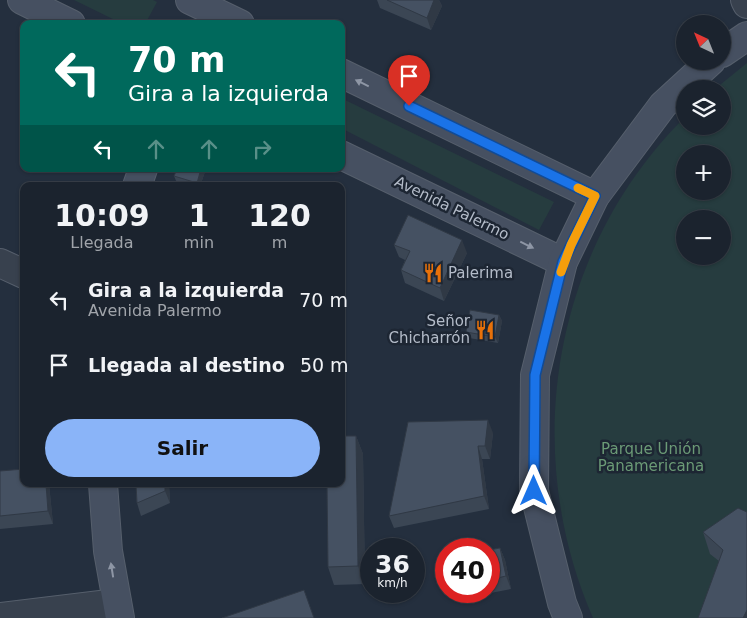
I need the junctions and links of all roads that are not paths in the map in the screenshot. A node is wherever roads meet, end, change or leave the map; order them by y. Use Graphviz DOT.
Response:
graph roads {
  1 [pos="22,0"];
  2 [pos="745,0"];
  3 [pos="747,4"];
  4 [pos="205,8"];
  5 [pos="63,20"];
  6 [pos="231,20"];
  7 [pos="747,36"];
  8 [pos="731,47"];
  9 [pos="701,70"];
  10 [pos="345,75"];
  11 [pos="345,156"];
  12 [pos="595,196"];
  13 [pos="563,262"];
  14 [pos="0,263"];
  15 [pos="20,272"];
  16 [pos="103,487"];
  17 [pos="119,610"];
  18 [pos="0,617"];
  19 [pos="568,618"];
  1 -- 5 [label="street"];
  2 -- 3 [label="street"];
  4 -- 6 [label="street"];
  7 -- 8 [label="street"];
  9 -- 12 [label="street"];
  12 -- 10 [label="street, one-way"];
  11 -- 13 [label="street, Avenida Palermo, one-way"];
  12 -- 13 [label="street"];
  13 -- 19 [label="street"];
  14 -- 15 [label="street"];
  17 -- 16 [label="street, one-way"];
  17 -- 18 [label="street"];
}
